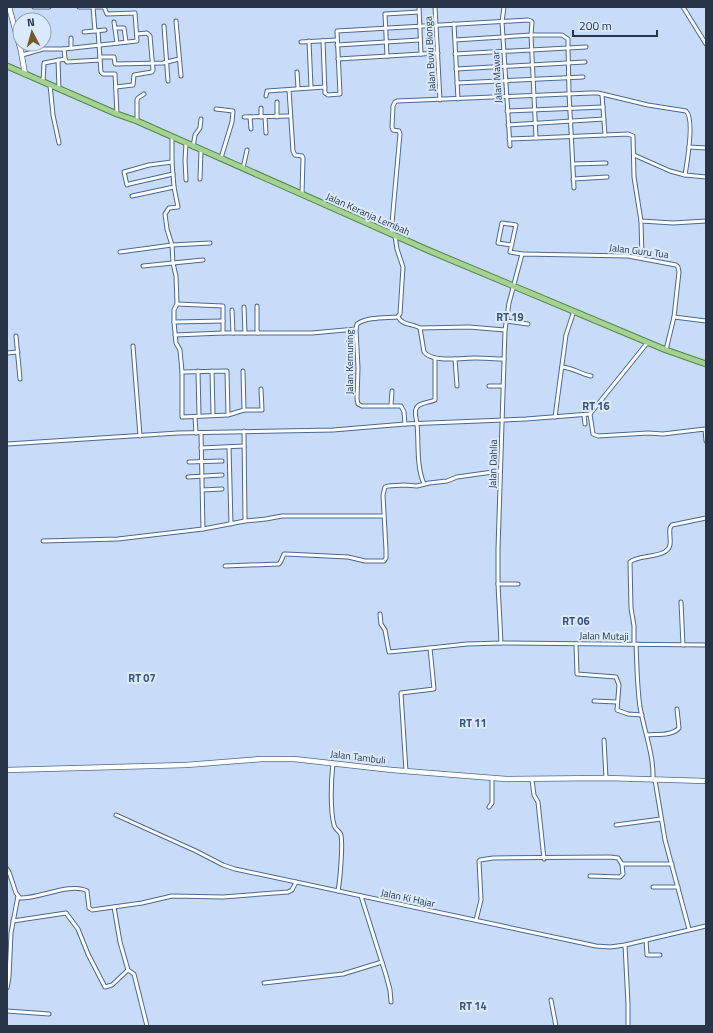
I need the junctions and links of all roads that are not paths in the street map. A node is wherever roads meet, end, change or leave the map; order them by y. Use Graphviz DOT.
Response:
graph roads {
  1 [pos="9,7"];
  2 [pos="34,7"];
  3 [pos="50,7"];
  4 [pos="79,7"];
  5 [pos="93,7"];
  6 [pos="419,7"];
  7 [pos="435,7"];
  8 [pos="504,7"];
  9 [pos="683,7"];
  10 [pos="419,12"];
  11 [pos="114,22"];
  12 [pos="176,22"];
  13 [pos="502,22"];
  14 [pos="454,24"];
  15 [pos="164,26"];
  16 [pos="419,26"];
  17 [pos="436,26"];
  18 [pos="115,28"];
  19 [pos="386,28"];
  20 [pos="105,30"];
  21 [pos="97,31"];
  22 [pos="84,32"];
  23 [pos="137,34"];
  24 [pos="531,35"];
  25 [pos="503,37"];
  26 [pos="71,38"];
  27 [pos="337,40"];
  28 [pos="419,40"];
  29 [pos="455,40"];
  30 [pos="323,41"];
  31 [pos="126,42"];
  32 [pos="300,42"];
  33 [pos="309,42"];
  34 [pos="387,42"];
  35 [pos="117,43"];
  36 [pos="706,44"];
  37 [pos="338,45"];
  38 [pos="99,46"];
  39 [pos="586,47"];
  40 [pos="71,48"];
  41 [pos="568,48"];
  42 [pos="65,49"];
  43 [pos="532,50"];
  44 [pos="504,51"];
  45 [pos="438,53"];
  46 [pos="421,54"];
  47 [pos="455,54"];
  48 [pos="22,55"];
  49 [pos="387,56"];
  50 [pos="64,59"];
  51 [pos="100,59"];
  52 [pos="179,59"];
  53 [pos="338,59"];
  54 [pos="58,60"];
  55 [pos="166,62"];
  56 [pos="569,62"];
  57 [pos="585,62"];
  58 [pos="153,63"];
  59 [pos="23,64"];
  60 [pos="115,64"];
  61 [pos="533,64"];
  62 [pos="7,66"];
  63 [pos="504,66"];
  64 [pos="456,69"];
  65 [pos="16,70"];
  66 [pos="297,72"];
  67 [pos="25,74"];
  68 [pos="115,74"];
  69 [pos="181,76"];
  70 [pos="570,77"];
  71 [pos="583,77"];
  72 [pos="534,79"];
  73 [pos="168,81"];
  74 [pos="505,81"];
  75 [pos="43,82"];
  76 [pos="457,84"];
  77 [pos="50,85"];
  78 [pos="116,87"];
  79 [pos="311,87"];
  80 [pos="325,87"];
  81 [pos="298,88"];
  82 [pos="59,89"];
  83 [pos="289,90"];
  84 [pos="569,93"];
  85 [pos="144,94"];
  86 [pos="602,95"];
  87 [pos="266,96"];
  88 [pos="534,96"];
  89 [pos="506,97"];
  90 [pos="458,99"];
  91 [pos="440,100"];
  92 [pos="276,102"];
  93 [pos="603,107"];
  94 [pos="261,108"];
  95 [pos="570,108"];
  96 [pos="216,109"];
  97 [pos="535,109"];
  98 [pos="507,111"];
  99 [pos="117,114"];
  100 [pos="277,116"];
  101 [pos="290,116"];
  102 [pos="244,117"];
  103 [pos="250,117"];
  104 [pos="261,117"];
  105 [pos="265,117"];
  106 [pos="201,119"];
  107 [pos="604,119"];
  108 [pos="137,121"];
  109 [pos="571,121"];
  110 [pos="535,123"];
  111 [pos="508,125"];
  112 [pos="251,130"];
  113 [pos="266,133"];
  114 [pos="604,135"];
  115 [pos="571,136"];
  116 [pos="172,138"];
  117 [pos="536,138"];
  118 [pos="509,139"];
  119 [pos="59,143"];
  120 [pos="186,144"];
  121 [pos="510,146"];
  122 [pos="193,147"];
  123 [pos="689,147"];
  124 [pos="706,148"];
  125 [pos="201,150"];
  126 [pos="247,150"];
  127 [pos="634,156"];
  128 [pos="221,158"];
  129 [pos="172,162"];
  130 [pos="606,163"];
  131 [pos="573,164"];
  132 [pos="243,168"];
  133 [pos="173,174"];
  134 [pos="685,175"];
  135 [pos="607,177"];
  136 [pos="706,177"];
  137 [pos="200,179"];
  138 [pos="573,179"];
  139 [pos="186,180"];
  140 [pos="174,187"];
  141 [pos="574,188"];
  142 [pos="302,194"];
  143 [pos="132,196"];
  144 [pos="706,220"];
  145 [pos="641,221"];
  146 [pos="393,235"];
  147 [pos="210,244"];
  148 [pos="512,245"];
  149 [pos="172,246"];
  150 [pos="120,252"];
  151 [pos="522,254"];
  152 [pos="642,258"];
  153 [pos="203,260"];
  154 [pos="173,263"];
  155 [pos="144,266"];
  156 [pos="514,286"];
  157 [pos="178,304"];
  158 [pos="257,306"];
  159 [pos="244,307"];
  160 [pos="232,310"];
  161 [pos="574,311"];
  162 [pos="398,317"];
  163 [pos="674,317"];
  164 [pos="223,321"];
  165 [pos="506,321"];
  166 [pos="706,321"];
  167 [pos="174,322"];
  168 [pos="528,324"];
  169 [pos="420,328"];
  170 [pos="356,329"];
  171 [pos="505,330"];
  172 [pos="223,333"];
  173 [pos="233,333"];
  174 [pos="245,333"];
  175 [pos="258,333"];
  176 [pos="175,335"];
  177 [pos="16,336"];
  178 [pos="648,342"];
  179 [pos="133,346"];
  180 [pos="666,350"];
  181 [pos="18,352"];
  182 [pos="7,353"];
  183 [pos="434,358"];
  184 [pos="455,359"];
  185 [pos="504,360"];
  186 [pos="706,364"];
  187 [pos="562,367"];
  188 [pos="198,371"];
  189 [pos="212,371"];
  190 [pos="243,371"];
  191 [pos="182,372"];
  192 [pos="591,376"];
  193 [pos="20,379"];
  194 [pos="457,386"];
  195 [pos="490,386"];
  196 [pos="503,386"];
  197 [pos="261,389"];
  198 [pos="392,391"];
  199 [pos="391,405"];
  200 [pos="244,410"];
  201 [pos="228,414"];
  202 [pos="590,414"];
  203 [pos="584,415"];
  204 [pos="213,416"];
  205 [pos="197,417"];
  206 [pos="555,417"];
  207 [pos="502,419"];
  208 [pos="417,423"];
  209 [pos="405,424"];
  210 [pos="585,424"];
  211 [pos="705,429"];
  212 [pos="244,431"];
  213 [pos="201,432"];
  214 [pos="196,433"];
  215 [pos="140,436"];
  216 [pos="706,441"];
  217 [pos="7,444"];
  218 [pos="244,446"];
  219 [pos="229,447"];
  220 [pos="201,448"];
  221 [pos="222,461"];
  222 [pos="189,462"];
  223 [pos="202,462"];
  224 [pos="500,472"];
  225 [pos="222,475"];
  226 [pos="188,476"];
  227 [pos="203,476"];
  228 [pos="424,484"];
  229 [pos="222,489"];
  230 [pos="203,490"];
  231 [pos="384,516"];
  232 [pos="706,518"];
  233 [pos="245,521"];
  234 [pos="232,524"];
  235 [pos="203,529"];
  236 [pos="43,541"];
  237 [pos="225,566"];
  238 [pos="498,584"];
  239 [pos="518,584"];
  240 [pos="681,602"];
  241 [pos="380,614"];
  242 [pos="501,643"];
  243 [pos="576,644"];
  244 [pos="635,644"];
  245 [pos="683,645"];
  246 [pos="706,645"];
  247 [pos="430,648"];
  248 [pos="594,701"];
  249 [pos="617,702"];
  250 [pos="677,709"];
  251 [pos="642,715"];
  252 [pos="647,735"];
  253 [pos="604,740"];
  254 [pos="333,763"];
  255 [pos="7,770"];
  256 [pos="406,771"];
  257 [pos="606,778"];
  258 [pos="492,779"];
  259 [pos="532,780"];
  260 [pos="654,780"];
  261 [pos="706,781"];
  262 [pos="489,808"];
  263 [pos="116,815"];
  264 [pos="661,819"];
  265 [pos="616,826"];
  266 [pos="544,858"];
  267 [pos="622,864"];
  268 [pos="672,864"];
  269 [pos="7,869"];
  270 [pos="590,876"];
  271 [pos="296,882"];
  272 [pos="653,887"];
  273 [pos="678,887"];
  274 [pos="338,891"];
  275 [pos="18,896"];
  276 [pos="361,896"];
  277 [pos="114,907"];
  278 [pos="476,920"];
  279 [pos="14,921"];
  280 [pos="706,926"];
  281 [pos="689,929"];
  282 [pos="646,940"];
  283 [pos="625,945"];
  284 [pos="660,955"];
  285 [pos="382,962"];
  286 [pos="128,970"];
  287 [pos="264,983"];
  288 [pos="7,988"];
  289 [pos="550,1000"];
  290 [pos="391,1002"];
  291 [pos="7,1011"];
  292 [pos="49,1014"];
  293 [pos="147,1026"];
  294 [pos="556,1026"];
  295 [pos="628,1026"];
  1 -- 48 [label="street"];
  2 -- 3 [label="street"];
  4 -- 5 [label="street"];
  5 -- 21 [label="street"];
  5 -- 23 [label="street"];
  6 -- 10 [label="street"];
  7 -- 17 [label="street, Jalan Buvu Bionga"];
  8 -- 13 [label="street, Jalan Mawar"];
  9 -- 36 [label="street"];
  10 -- 16 [label="street"];
  10 -- 19 [label="street"];
  11 -- 18 [label="street"];
  12 -- 52 [label="street"];
  13 -- 14 [label="street"];
  13 -- 24 [label="street"];
  13 -- 25 [label="street, Jalan Mawar"];
  14 -- 17 [label="street"];
  14 -- 29 [label="street"];
  15 -- 55 [label="street"];
  16 -- 17 [label="street"];
  16 -- 19 [label="street"];
  16 -- 28 [label="street"];
  17 -- 45 [label="street, Jalan Buvu Bionga"];
  18 -- 31 [label="street"];
  18 -- 35 [label="street"];
  19 -- 27 [label="street"];
  19 -- 34 [label="street"];
  20 -- 21 [label="street"];
  21 -- 22 [label="street"];
  21 -- 38 [label="street"];
  23 -- 31 [label="street"];
  23 -- 58 [label="street"];
  24 -- 25 [label="street"];
  24 -- 41 [label="street"];
  24 -- 43 [label="street"];
  25 -- 29 [label="street"];
  25 -- 44 [label="street, Jalan Mawar"];
  26 -- 40 [label="street"];
  27 -- 30 [label="street"];
  27 -- 37 [label="street"];
  28 -- 34 [label="street"];
  28 -- 46 [label="street"];
  29 -- 47 [label="street"];
  30 -- 33 [label="street"];
  30 -- 80 [label="street"];
  31 -- 35 [label="street"];
  32 -- 33 [label="street"];
  33 -- 79 [label="street"];
  34 -- 37 [label="street"];
  34 -- 49 [label="street"];
  35 -- 38 [label="street"];
  37 -- 53 [label="street"];
  38 -- 40 [label="street"];
  38 -- 51 [label="street"];
  39 -- 41 [label="street"];
  40 -- 42 [label="street"];
  41 -- 43 [label="street"];
  41 -- 56 [label="street"];
  42 -- 48 [label="street"];
  42 -- 50 [label="street"];
  43 -- 44 [label="street"];
  43 -- 61 [label="street"];
  44 -- 47 [label="street"];
  44 -- 63 [label="street, Jalan Mawar"];
  45 -- 46 [label="street"];
  45 -- 91 [label="street, Jalan Buvu Bionga"];
  46 -- 49 [label="street"];
  47 -- 64 [label="street"];
  48 -- 59 [label="street"];
  49 -- 53 [label="street"];
  50 -- 51 [label="street"];
  50 -- 54 [label="street"];
  51 -- 60 [label="street"];
  51 -- 68 [label="street"];
  52 -- 55 [label="street"];
  52 -- 69 [label="street"];
  53 -- 80 [label="street"];
  54 -- 75 [label="street"];
  54 -- 82 [label="street"];
  55 -- 58 [label="street"];
  55 -- 73 [label="street"];
  56 -- 57 [label="street"];
  56 -- 61 [label="street"];
  56 -- 70 [label="street"];
  58 -- 60 [label="street"];
  58 -- 78 [label="street"];
  59 -- 65 [label="street"];
  59 -- 67 [label="street"];
  60 -- 68 [label="street"];
  61 -- 63 [label="street"];
  61 -- 72 [label="street"];
  62 -- 65 [label="main road, Jalan Keranja Lembah"];
  63 -- 64 [label="street"];
  63 -- 74 [label="street, Jalan Mawar"];
  64 -- 76 [label="street"];
  65 -- 67 [label="main road, Jalan Keranja Lembah"];
  66 -- 81 [label="street"];
  67 -- 75 [label="main road, Jalan Keranja Lembah"];
  68 -- 78 [label="street"];
  70 -- 71 [label="street"];
  70 -- 72 [label="street"];
  70 -- 84 [label="street"];
  72 -- 74 [label="street"];
  72 -- 88 [label="street"];
  74 -- 76 [label="street"];
  74 -- 89 [label="street, Jalan Mawar"];
  75 -- 77 [label="main road, Jalan Keranja Lembah"];
  76 -- 90 [label="street"];
  77 -- 82 [label="main road, Jalan Keranja Lembah"];
  77 -- 119 [label="street"];
  78 -- 99 [label="street"];
  79 -- 80 [label="street"];
  79 -- 81 [label="street"];
  81 -- 83 [label="street"];
  82 -- 99 [label="main road, Jalan Keranja Lembah"];
  83 -- 87 [label="street"];
  83 -- 101 [label="street"];
  84 -- 86 [label="street"];
  84 -- 88 [label="street"];
  84 -- 95 [label="street"];
  85 -- 108 [label="street"];
  86 -- 93 [label="street"];
  86 -- 123 [label="street"];
  88 -- 89 [label="street"];
  88 -- 97 [label="street"];
  89 -- 90 [label="street"];
  89 -- 98 [label="street, Jalan Mawar"];
  90 -- 91 [label="street"];
  91 -- 146 [label="street"];
  92 -- 100 [label="street"];
  93 -- 95 [label="street"];
  93 -- 107 [label="street"];
  94 -- 104 [label="street"];
  95 -- 97 [label="street"];
  95 -- 109 [label="street"];
  96 -- 128 [label="street"];
  97 -- 98 [label="street"];
  97 -- 110 [label="street"];
  98 -- 111 [label="street, Jalan Mawar"];
  99 -- 108 [label="main road, Jalan Keranja Lembah"];
  100 -- 101 [label="street"];
  100 -- 105 [label="street"];
  101 -- 142 [label="street"];
  102 -- 103 [label="street"];
  103 -- 104 [label="street"];
  103 -- 112 [label="street"];
  104 -- 105 [label="street"];
  105 -- 113 [label="street"];
  106 -- 122 [label="street"];
  107 -- 109 [label="street"];
  107 -- 114 [label="street"];
  108 -- 116 [label="main road, Jalan Keranja Lembah"];
  109 -- 110 [label="street"];
  109 -- 115 [label="street"];
  110 -- 111 [label="street"];
  110 -- 117 [label="street"];
  111 -- 118 [label="street, Jalan Mawar"];
  114 -- 115 [label="street"];
  114 -- 127 [label="street"];
  115 -- 117 [label="street"];
  115 -- 131 [label="street"];
  116 -- 120 [label="main road, Jalan Keranja Lembah"];
  116 -- 129 [label="street"];
  117 -- 118 [label="street"];
  118 -- 121 [label="street, Jalan Mawar"];
  120 -- 122 [label="main road, Jalan Keranja Lembah"];
  120 -- 139 [label="street"];
  122 -- 125 [label="main road, Jalan Keranja Lembah"];
  123 -- 124 [label="street"];
  123 -- 134 [label="street"];
  125 -- 128 [label="main road, Jalan Keranja Lembah"];
  125 -- 137 [label="street"];
  126 -- 132 [label="street"];
  127 -- 134 [label="street"];
  127 -- 145 [label="street"];
  128 -- 132 [label="main road, Jalan Keranja Lembah"];
  129 -- 133 [label="street"];
  129 -- 133 [label="street"];
  130 -- 131 [label="street"];
  131 -- 138 [label="street"];
  132 -- 142 [label="main road, Jalan Keranja Lembah"];
  133 -- 140 [label="street"];
  134 -- 136 [label="street"];
  135 -- 138 [label="street"];
  138 -- 141 [label="street"];
  140 -- 143 [label="street"];
  140 -- 149 [label="street"];
  142 -- 146 [label="main road, Jalan Keranja Lembah"];
  144 -- 145 [label="street"];
  145 -- 152 [label="street"];
  146 -- 156 [label="main road, Jalan Keranja Lembah"];
  146 -- 162 [label="street"];
  147 -- 149 [label="street"];
  148 -- 148 [label="street"];
  148 -- 151 [label="street"];
  149 -- 150 [label="street"];
  149 -- 154 [label="street"];
  151 -- 152 [label="street, Jalan Guru Tua"];
  151 -- 156 [label="street"];
  152 -- 163 [label="street, Jalan Guru Tua"];
  153 -- 154 [label="street"];
  154 -- 155 [label="street"];
  154 -- 157 [label="street"];
  156 -- 161 [label="main road, Jalan Keranja Lembah"];
  156 -- 165 [label="street, Jalan Dahlia"];
  157 -- 164 [label="street"];
  157 -- 167 [label="street"];
  158 -- 175 [label="street"];
  159 -- 174 [label="street"];
  160 -- 173 [label="street"];
  161 -- 178 [label="main road, Jalan Keranja Lembah"];
  161 -- 187 [label="street"];
  162 -- 169 [label="street"];
  162 -- 170 [label="street, Jalan Kemuning"];
  163 -- 166 [label="street"];
  163 -- 180 [label="street, Jalan Guru Tua"];
  164 -- 167 [label="street"];
  164 -- 172 [label="street"];
  165 -- 168 [label="street"];
  165 -- 171 [label="street, Jalan Dahlia"];
  167 -- 176 [label="street"];
  169 -- 171 [label="street"];
  169 -- 183 [label="street"];
  170 -- 175 [label="street"];
  170 -- 199 [label="street, Jalan Kemuning"];
  171 -- 185 [label="street, Jalan Dahlia"];
  172 -- 173 [label="street"];
  172 -- 176 [label="street"];
  173 -- 174 [label="street"];
  174 -- 175 [label="street"];
  176 -- 191 [label="street"];
  177 -- 181 [label="street"];
  178 -- 180 [label="main road, Jalan Keranja Lembah"];
  178 -- 202 [label="street"];
  179 -- 215 [label="street"];
  180 -- 186 [label="main road, Jalan Keranja Lembah"];
  181 -- 182 [label="street"];
  181 -- 193 [label="street"];
  183 -- 184 [label="street"];
  183 -- 208 [label="street"];
  184 -- 185 [label="street"];
  184 -- 194 [label="street"];
  185 -- 196 [label="street, Jalan Dahlia"];
  187 -- 192 [label="street"];
  187 -- 206 [label="street"];
  188 -- 189 [label="street"];
  188 -- 191 [label="street"];
  188 -- 205 [label="street"];
  189 -- 201 [label="street"];
  189 -- 204 [label="street"];
  190 -- 200 [label="street"];
  191 -- 205 [label="street"];
  195 -- 196 [label="street"];
  196 -- 207 [label="street, Jalan Dahlia"];
  197 -- 200 [label="street"];
  198 -- 199 [label="street"];
  199 -- 209 [label="street"];
  200 -- 201 [label="street"];
  201 -- 204 [label="street"];
  202 -- 203 [label="street"];
  202 -- 211 [label="street"];
  203 -- 206 [label="street"];
  203 -- 210 [label="street"];
  204 -- 205 [label="street"];
  205 -- 214 [label="street"];
  206 -- 207 [label="street"];
  207 -- 208 [label="street"];
  207 -- 224 [label="street, Jalan Dahlia"];
  208 -- 209 [label="street"];
  208 -- 228 [label="street"];
  209 -- 212 [label="street"];
  211 -- 216 [label="street"];
  212 -- 213 [label="street"];
  212 -- 218 [label="street"];
  213 -- 214 [label="street"];
  213 -- 220 [label="street"];
  214 -- 215 [label="street"];
  215 -- 217 [label="street"];
  218 -- 219 [label="street"];
  218 -- 233 [label="street"];
  219 -- 220 [label="street"];
  219 -- 234 [label="street"];
  220 -- 223 [label="street"];
  221 -- 223 [label="street"];
  222 -- 223 [label="street"];
  223 -- 227 [label="street"];
  224 -- 228 [label="street"];
  224 -- 238 [label="street, Jalan Dahlia"];
  225 -- 227 [label="street"];
  226 -- 227 [label="street"];
  227 -- 230 [label="street"];
  228 -- 231 [label="street"];
  229 -- 230 [label="street"];
  230 -- 235 [label="street"];
  231 -- 233 [label="street"];
  231 -- 237 [label="street"];
  232 -- 244 [label="street"];
  233 -- 234 [label="street"];
  234 -- 235 [label="street"];
  235 -- 236 [label="street"];
  238 -- 239 [label="street"];
  238 -- 242 [label="street, Jalan Dahlia"];
  240 -- 245 [label="street"];
  241 -- 247 [label="street, Jalan Mutaji"];
  242 -- 243 [label="street, Jalan Mutaji"];
  242 -- 247 [label="street, Jalan Mutaji"];
  243 -- 244 [label="street, Jalan Mutaji"];
  243 -- 249 [label="street"];
  244 -- 245 [label="street, Jalan Mutaji"];
  244 -- 251 [label="street"];
  245 -- 246 [label="street, Jalan Mutaji"];
  247 -- 256 [label="street"];
  248 -- 249 [label="street"];
  249 -- 251 [label="street"];
  250 -- 252 [label="street"];
  251 -- 252 [label="street"];
  252 -- 260 [label="street"];
  253 -- 257 [label="street"];
  254 -- 255 [label="street, Jalan Tambuli"];
  254 -- 256 [label="street, Jalan Tambuli"];
  254 -- 274 [label="street"];
  256 -- 258 [label="street, Jalan Tambuli"];
  257 -- 259 [label="street, Jalan Tambuli"];
  257 -- 260 [label="street, Jalan Tambuli"];
  258 -- 259 [label="street, Jalan Tambuli"];
  258 -- 262 [label="street"];
  259 -- 266 [label="street"];
  260 -- 261 [label="street, Jalan Tambuli"];
  260 -- 264 [label="street"];
  263 -- 271 [label="street, Jalan Ki Hajar"];
  264 -- 265 [label="street"];
  264 -- 268 [label="street"];
  266 -- 267 [label="street"];
  266 -- 278 [label="street"];
  267 -- 268 [label="street"];
  267 -- 270 [label="street"];
  268 -- 273 [label="street"];
  269 -- 275 [label="street"];
  271 -- 274 [label="street, Jalan Ki Hajar"];
  271 -- 277 [label="street"];
  272 -- 273 [label="street"];
  273 -- 281 [label="street"];
  274 -- 276 [label="street, Jalan Ki Hajar"];
  275 -- 277 [label="street"];
  275 -- 279 [label="street"];
  276 -- 278 [label="street, Jalan Ki Hajar"];
  276 -- 285 [label="street"];
  277 -- 286 [label="street"];
  278 -- 283 [label="street, Jalan Ki Hajar"];
  279 -- 286 [label="street"];
  279 -- 288 [label="street"];
  280 -- 281 [label="street, Jalan Ki Hajar"];
  281 -- 282 [label="street, Jalan Ki Hajar"];
  282 -- 283 [label="street, Jalan Ki Hajar"];
  282 -- 284 [label="street"];
  283 -- 295 [label="street"];
  285 -- 287 [label="street"];
  285 -- 290 [label="street"];
  286 -- 293 [label="street"];
  289 -- 294 [label="street"];
  291 -- 292 [label="street"];
}
